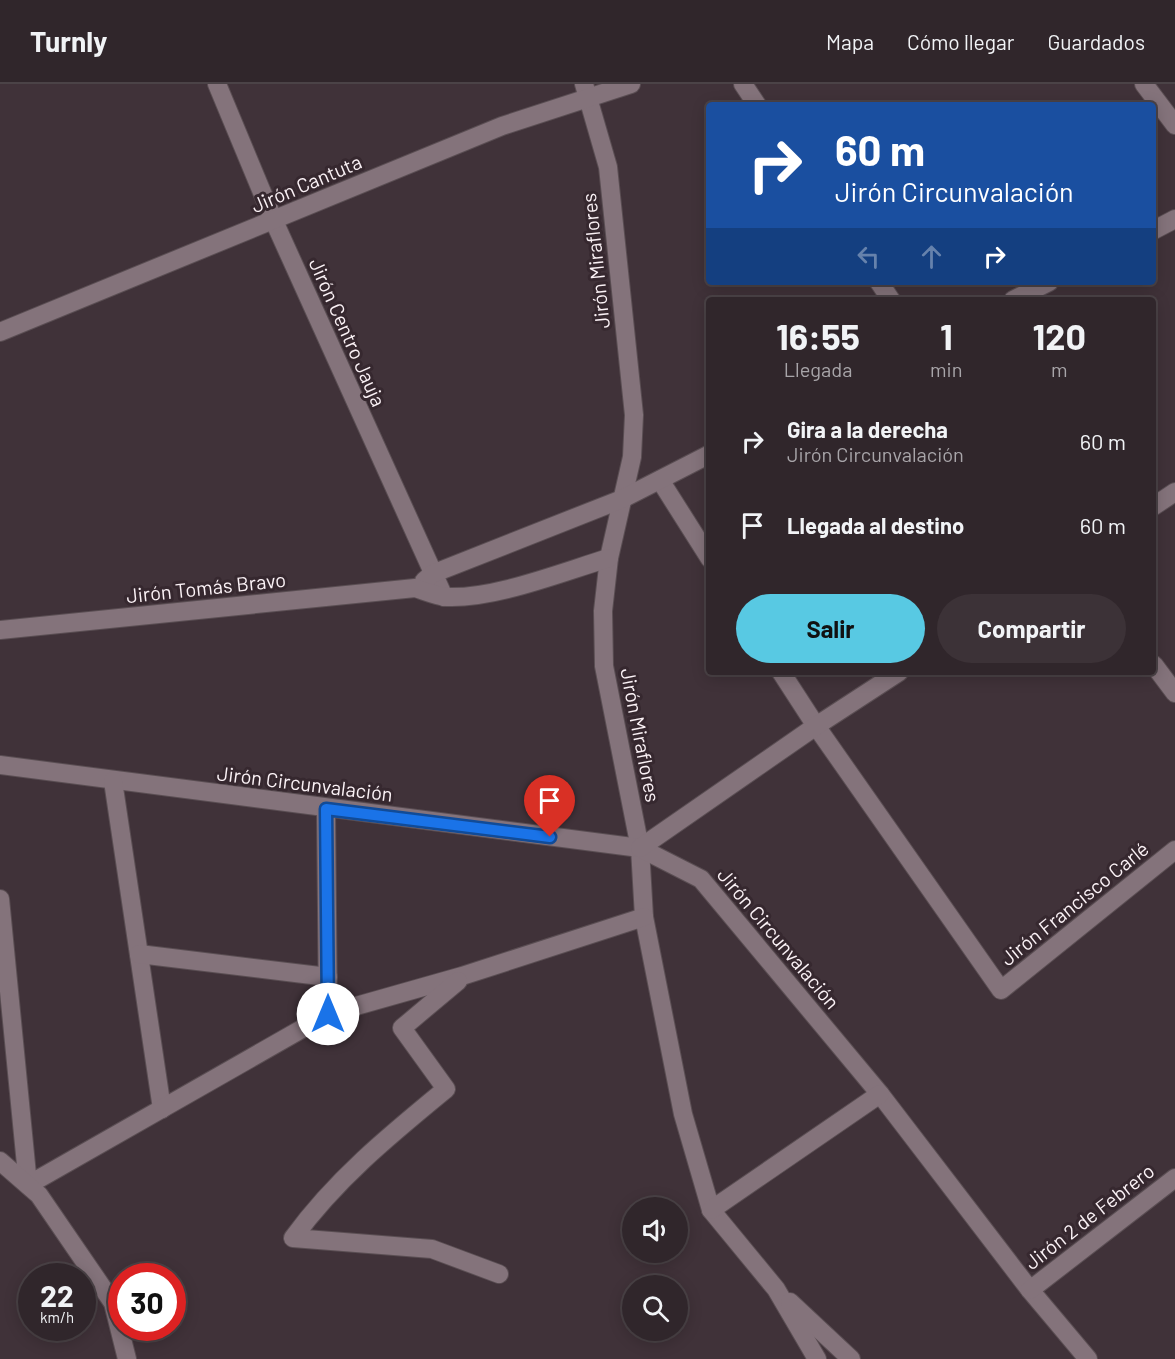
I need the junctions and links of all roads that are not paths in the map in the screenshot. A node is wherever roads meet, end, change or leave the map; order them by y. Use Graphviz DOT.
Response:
graph roads {
  1 [pos="217,84"];
  2 [pos="631,84"];
  3 [pos="742,84"];
  4 [pos="1144,84"];
  5 [pos="587,91"];
  6 [pos="755,102"];
  7 [pos="1175,125"];
  8 [pos="1175,219"];
  9 [pos="274,221"];
  10 [pos="1156,229"];
  11 [pos="1043,285"];
  12 [pos="1019,297"];
  13 [pos="0,332"];
  14 [pos="706,456"];
  15 [pos="660,480"];
  16 [pos="1175,492"];
  17 [pos="622,499"];
  18 [pos="1156,505"];
  19 [pos="706,553"];
  20 [pos="609,558"];
  21 [pos="432,574"];
  22 [pos="415,588"];
  23 [pos="444,597"];
  24 [pos="0,630"];
  25 [pos="1156,668"];
  26 [pos="784,675"];
  27 [pos="894,675"];
  28 [pos="1175,693"];
  29 [pos="816,726"];
  30 [pos="0,765"];
  31 [pos="113,781"];
  32 [pos="326,809"];
  33 [pos="640,848"];
  34 [pos="1175,850"];
  35 [pos="0,899"];
  36 [pos="644,917"];
  37 [pos="139,954"];
  38 [pos="462,976"];
  39 [pos="328,977"];
  40 [pos="328,1014"];
  41 [pos="880,1094"];
  42 [pos="162,1108"];
  43 [pos="0,1161"];
  44 [pos="1175,1178"];
  45 [pos="28,1185"];
  46 [pos="711,1210"];
  47 [pos="500,1274"];
  48 [pos="776,1289"];
  49 [pos="1030,1290"];
  50 [pos="127,1359"];
  51 [pos="817,1359"];
  52 [pos="851,1359"];
  53 [pos="1088,1359"];
  1 -- 9 [label="street, Jirón Centro Jauja"];
  2 -- 5 [label="street, Jirón Cantuta"];
  3 -- 6 [label="street"];
  4 -- 7 [label="street"];
  5 -- 9 [label="street, Jirón Cantuta"];
  5 -- 17 [label="street, Jirón Miraflores"];
  8 -- 10 [label="street"];
  9 -- 13 [label="street, Jirón Cantuta"];
  9 -- 21 [label="street, Jirón Centro Jauja"];
  11 -- 12 [label="street"];
  14 -- 15 [label="street"];
  15 -- 17 [label="street"];
  15 -- 19 [label="street"];
  16 -- 18 [label="street"];
  17 -- 20 [label="street, Jirón Miraflores"];
  17 -- 21 [label="street"];
  20 -- 23 [label="street, Jirón Tomás Bravo"];
  20 -- 33 [label="street, Jirón Miraflores"];
  21 -- 22 [label="street"];
  21 -- 23 [label="street, Jirón Centro Jauja"];
  22 -- 23 [label="street, Jirón Tomás Bravo"];
  22 -- 24 [label="street, Jirón Tomás Bravo"];
  25 -- 28 [label="street"];
  26 -- 29 [label="street"];
  27 -- 29 [label="street"];
  29 -- 33 [label="street"];
  29 -- 34 [label="street, Jirón Francisco Carlé"];
  30 -- 31 [label="street, Jirón Circunvalación"];
  31 -- 32 [label="street, Jirón Circunvalación"];
  31 -- 37 [label="street"];
  32 -- 33 [label="street, Jirón Circunvalación"];
  32 -- 39 [label="street"];
  33 -- 36 [label="street, Jirón Miraflores"];
  33 -- 41 [label="street, Jirón Circunvalación"];
  35 -- 45 [label="street"];
  36 -- 38 [label="street"];
  36 -- 46 [label="street, Jirón Miraflores"];
  37 -- 39 [label="street"];
  37 -- 42 [label="street"];
  38 -- 40 [label="street"];
  38 -- 47 [label="street"];
  39 -- 40 [label="street"];
  40 -- 42 [label="street"];
  41 -- 46 [label="street"];
  41 -- 49 [label="street, Jirón Circunvalación"];
  42 -- 45 [label="street"];
  43 -- 45 [label="street"];
  44 -- 49 [label="street, Jirón 2 de Febrero"];
  45 -- 50 [label="street"];
  46 -- 48 [label="street, Jirón Miraflores"];
  48 -- 51 [label="street, Jirón Miraflores"];
  48 -- 52 [label="street"];
  49 -- 53 [label="street, Jirón Circunvalación"];
}
